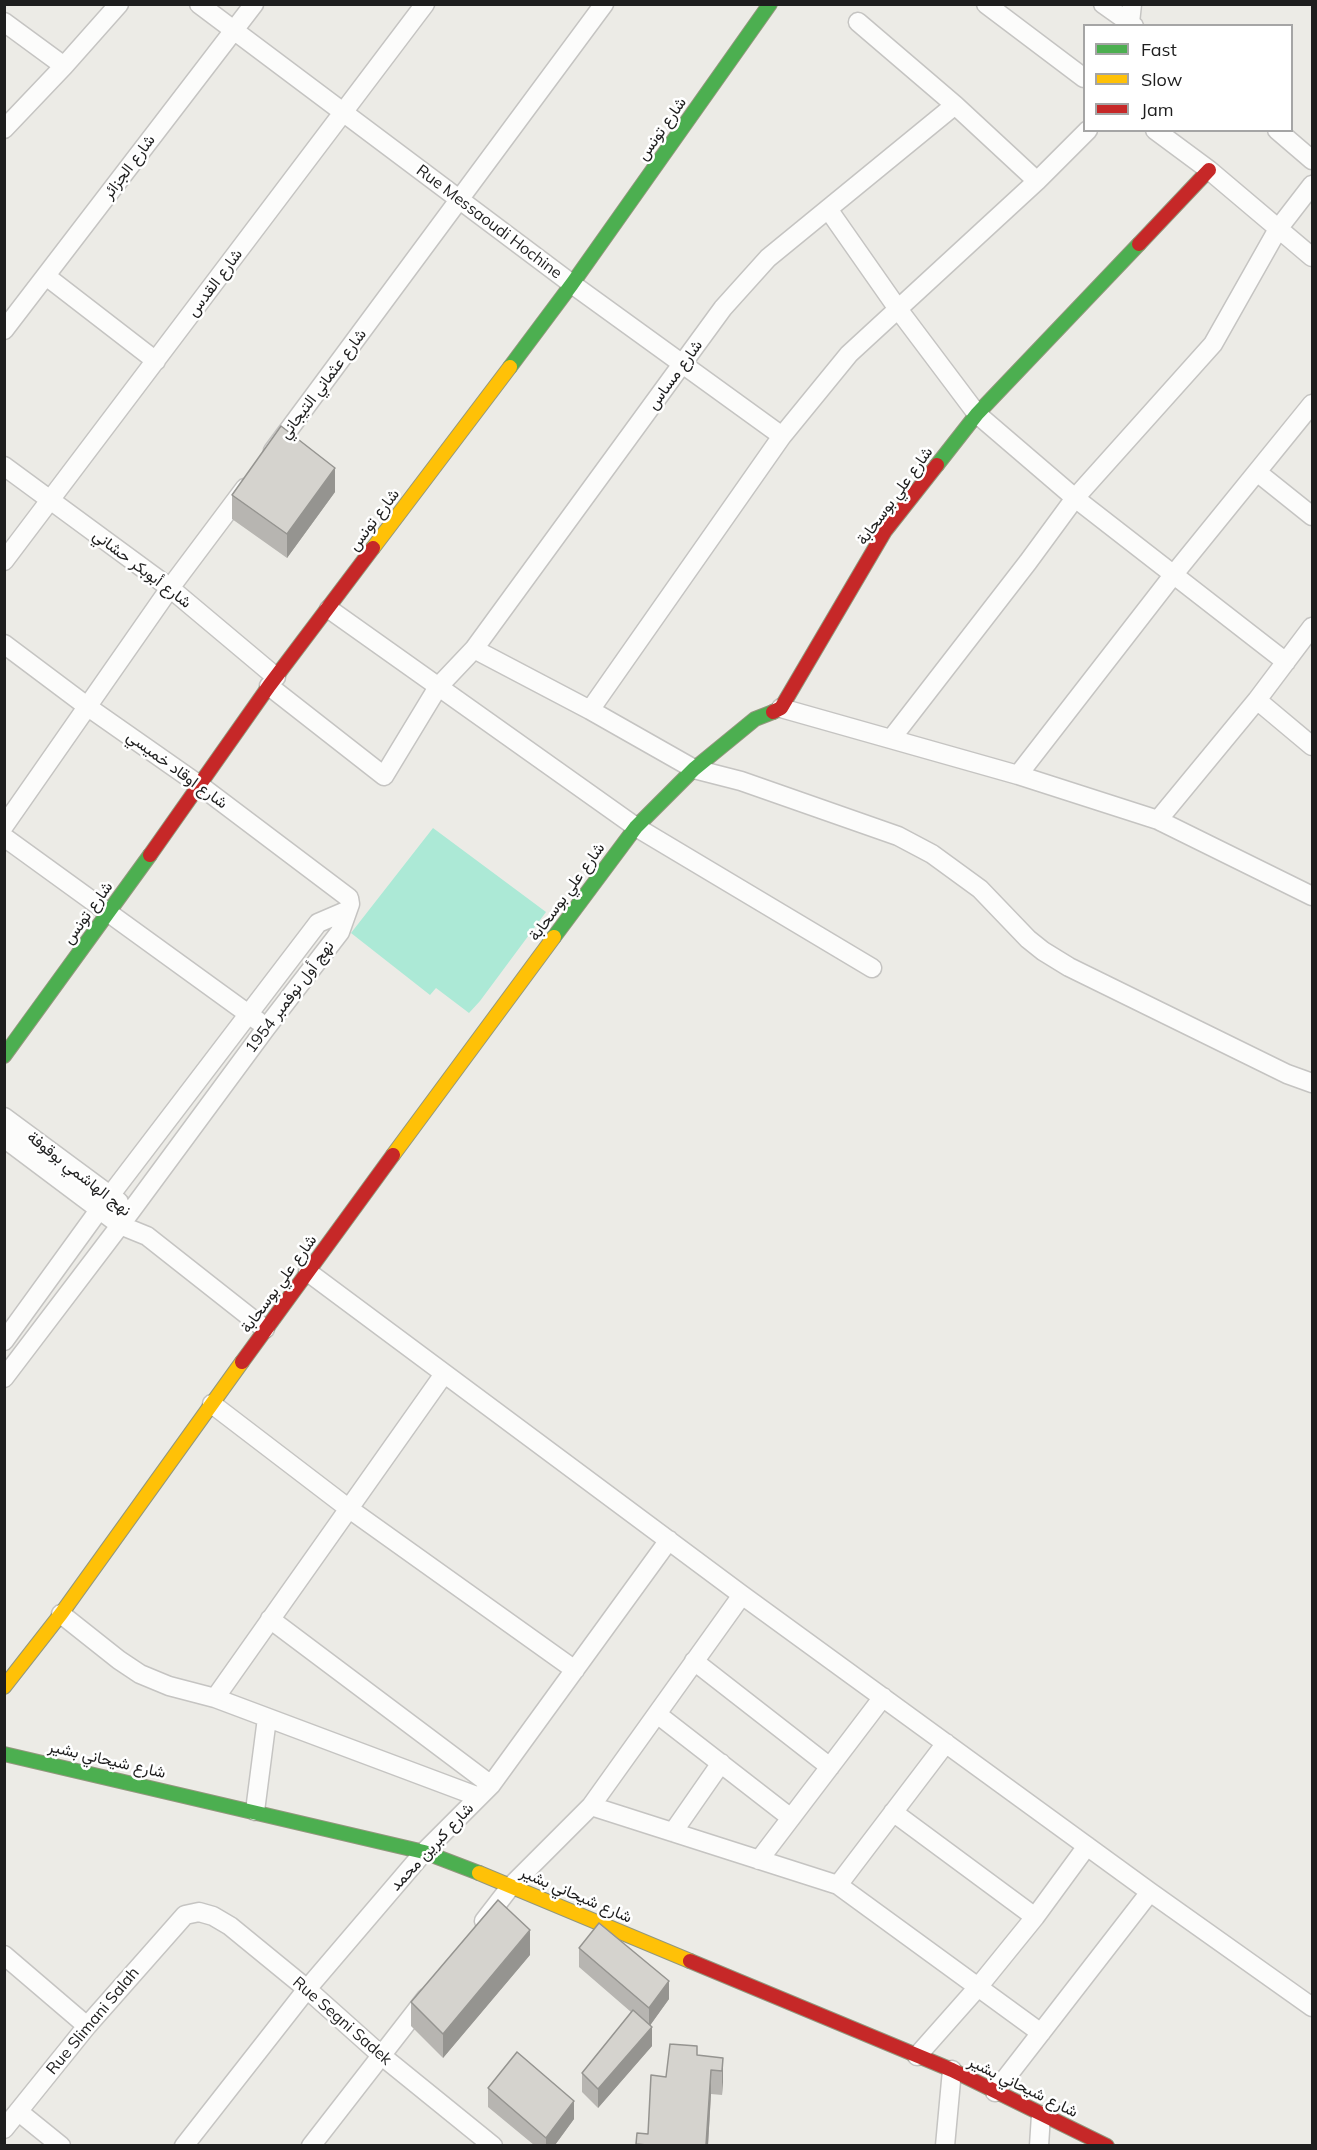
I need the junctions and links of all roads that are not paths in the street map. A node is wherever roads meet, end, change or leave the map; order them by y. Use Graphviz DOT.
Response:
graph roads {
  1 [pos="119,4"];
  2 [pos="199,4"];
  3 [pos="254,4"];
  4 [pos="425,4"];
  5 [pos="604,4"];
  6 [pos="770,4"];
  7 [pos="986,4"];
  8 [pos="1103,4"];
  9 [pos="1132,18"];
  10 [pos="4,22"];
  11 [pos="858,22"];
  12 [pos="234,31"];
  13 [pos="64,66"];
  14 [pos="1083,77"];
  15 [pos="955,105"];
  16 [pos="343,114"];
  17 [pos="4,129"];
  18 [pos="1086,132"];
  19 [pos="1158,132"];
  20 [pos="1279,132"];
  21 [pos="1312,160"];
  22 [pos="1209,170"];
  23 [pos="1038,181"];
  24 [pos="1312,185"];
  25 [pos="461,199"];
  26 [pos="828,209"];
  27 [pos="1278,229"];
  28 [pos="1312,257"];
  29 [pos="46,276"];
  30 [pos="572,284"];
  31 [pos="898,309"];
  32 [pos="4,330"];
  33 [pos="156,361"];
  34 [pos="682,364"];
  35 [pos="1312,404"];
  36 [pos="977,414"];
  37 [pos="782,436"];
  38 [pos="4,466"];
  39 [pos="1257,472"];
  40 [pos="1076,498"];
  41 [pos="51,500"];
  42 [pos="1312,516"];
  43 [pos="4,561"];
  44 [pos="1174,574"];
  45 [pos="170,588"];
  46 [pos="329,609"];
  47 [pos="1312,627"];
  48 [pos="4,644"];
  49 [pos="474,649"];
  50 [pos="1286,662"];
  51 [pos="272,682"];
  52 [pos="438,687"];
  53 [pos="1257,700"];
  54 [pos="88,707"];
  55 [pos="781,708"];
  56 [pos="590,710"];
  57 [pos="891,739"];
  58 [pos="1312,746"];
  59 [pos="694,769"];
  60 [pos="1018,775"];
  61 [pos="198,784"];
  62 [pos="1158,820"];
  63 [pos="4,826"];
  64 [pos="636,827"];
  65 [pos="4,837"];
  66 [pos="1312,896"];
  67 [pos="347,904"];
  68 [pos="110,912"];
  69 [pos="872,968"];
  70 [pos="248,1014"];
  71 [pos="266,1028"];
  72 [pos="4,1056"];
  73 [pos="1312,1083"];
  74 [pos="4,1117"];
  75 [pos="4,1138"];
  76 [pos="105,1203"];
  77 [pos="125,1218"];
  78 [pos="308,1272"];
  79 [pos="265,1329"];
  80 [pos="4,1341"];
  81 [pos="444,1374"];
  82 [pos="5,1377"];
  83 [pos="212,1404"];
  84 [pos="348,1508"];
  85 [pos="669,1540"];
  86 [pos="742,1594"];
  87 [pos="61,1614"];
  88 [pos="270,1619"];
  89 [pos="694,1661"];
  90 [pos="575,1670"];
  91 [pos="4,1687"];
  92 [pos="883,1697"];
  93 [pos="215,1698"];
  94 [pos="657,1714"];
  95 [pos="267,1718"];
  96 [pos="946,1743"];
  97 [pos="4,1754"];
  98 [pos="721,1763"];
  99 [pos="830,1767"];
  100 [pos="485,1791"];
  101 [pos="591,1806"];
  102 [pos="255,1811"];
  103 [pos="894,1812"];
  104 [pos="791,1818"];
  105 [pos="673,1832"];
  106 [pos="1087,1846"];
  107 [pos="424,1852"];
  108 [pos="759,1860"];
  109 [pos="838,1885"];
  110 [pos="511,1886"];
  111 [pos="1150,1892"];
  112 [pos="185,1915"];
  113 [pos="1035,1917"];
  114 [pos="476,1933"];
  115 [pos="4,1955"];
  116 [pos="440,1980"];
  117 [pos="979,1986"];
  118 [pos="307,1989"];
  119 [pos="1312,2007"];
  120 [pos="87,2026"];
  121 [pos="1041,2033"];
  122 [pos="382,2056"];
  123 [pos="917,2056"];
  124 [pos="952,2070"];
  125 [pos="996,2092"];
  126 [pos="19,2112"];
  127 [pos="1041,2115"];
  128 [pos="4,2129"];
  129 [pos="61,2145"];
  130 [pos="184,2145"];
  131 [pos="311,2145"];
  132 [pos="493,2145"];
  133 [pos="945,2145"];
  134 [pos="1039,2145"];
  135 [pos="1107,2145"];
  1 -- 13 [label="street"];
  2 -- 12 [label="street, Rue Messaoudi Hochine"];
  3 -- 12 [label="street, شارع الجزائر"];
  4 -- 16 [label="street, شارع القدس"];
  5 -- 25 [label="street, شارع عثماني التيجاني"];
  6 -- 30 [label="street, شارع تونس"];
  7 -- 14 [label="street"];
  8 -- 9 [label="street"];
  10 -- 13 [label="street"];
  11 -- 15 [label="street"];
  12 -- 16 [label="street, Rue Messaoudi Hochine"];
  12 -- 29 [label="street, شارع الجزائر"];
  13 -- 17 [label="street"];
  15 -- 23 [label="street"];
  15 -- 26 [label="street, شارع مساس"];
  16 -- 25 [label="street, Rue Messaoudi Hochine"];
  16 -- 33 [label="street, شارع القدس"];
  18 -- 23 [label="street"];
  19 -- 22 [label="street"];
  20 -- 21 [label="street"];
  22 -- 27 [label="street"];
  22 -- 36 [label="street, شارع علي بوسحابة"];
  23 -- 31 [label="street"];
  24 -- 27 [label="street"];
  25 -- 30 [label="street, Rue Messaoudi Hochine"];
  25 -- 45 [label="street, شارع عثماني التيجاني"];
  26 -- 31 [label="street"];
  26 -- 34 [label="street, شارع مساس"];
  27 -- 28 [label="street"];
  27 -- 40 [label="street"];
  29 -- 32 [label="street, شارع الجزائر"];
  29 -- 33 [label="street"];
  30 -- 34 [label="street, Rue Messaoudi Hochine"];
  30 -- 46 [label="street, شارع تونس"];
  31 -- 36 [label="street"];
  31 -- 37 [label="street"];
  33 -- 41 [label="street, شارع القدس"];
  34 -- 37 [label="street, Rue Messaoudi Hochine"];
  34 -- 49 [label="street, شارع مساس"];
  35 -- 39 [label="street"];
  36 -- 40 [label="street"];
  36 -- 55 [label="street, شارع علي بوسحابة"];
  37 -- 56 [label="street"];
  38 -- 41 [label="street, شارع أبوبكر حشاني"];
  39 -- 42 [label="street"];
  39 -- 44 [label="street"];
  40 -- 44 [label="street"];
  40 -- 57 [label="street"];
  41 -- 43 [label="street, شارع القدس"];
  41 -- 45 [label="street, شارع أبوبكر حشاني"];
  44 -- 50 [label="street"];
  44 -- 60 [label="street"];
  45 -- 51 [label="street, شارع أبوبكر حشاني"];
  45 -- 54 [label="street, شارع عثماني التيجاني"];
  46 -- 51 [label="street, شارع تونس"];
  46 -- 52 [label="street"];
  47 -- 50 [label="street"];
  48 -- 54 [label="street, شارع اوقاد خميسي"];
  49 -- 52 [label="street, شارع مساس"];
  49 -- 56 [label="street"];
  50 -- 53 [label="street"];
  51 -- 52 [label="street, شارع أبوبكر حشاني"];
  51 -- 61 [label="street, شارع تونس"];
  52 -- 64 [label="street"];
  53 -- 58 [label="street"];
  53 -- 62 [label="street"];
  54 -- 61 [label="street, شارع اوقاد خميسي"];
  54 -- 63 [label="street, شارع عثماني التيجاني"];
  55 -- 57 [label="street"];
  55 -- 59 [label="street, شارع علي بوسحابة"];
  56 -- 59 [label="street"];
  57 -- 60 [label="street"];
  59 -- 64 [label="street, شارع علي بوسحابة"];
  59 -- 73 [label="street"];
  60 -- 62 [label="street"];
  61 -- 67 [label="street, شارع اوقاد خميسي"];
  61 -- 68 [label="street, شارع تونس"];
  62 -- 66 [label="street"];
  64 -- 69 [label="street"];
  64 -- 78 [label="street, شارع علي بوسحابة"];
  65 -- 68 [label="street"];
  67 -- 70 [label="street, نهج أول نوفمبر 1954"];
  67 -- 71 [label="street, نهج أول نوفمبر 1954"];
  68 -- 70 [label="street"];
  68 -- 72 [label="street, شارع تونس"];
  70 -- 71 [label="street"];
  70 -- 76 [label="street, نهج أول نوفمبر 1954"];
  71 -- 77 [label="street, نهج أول نوفمبر 1954"];
  74 -- 76 [label="street, نهج الهاشمي بوقوفة"];
  75 -- 76 [label="street, نهج الهاشمي بوقوفة"];
  76 -- 77 [label="street, نهج الهاشمي بوقوفة"];
  76 -- 80 [label="street, نهج أول نوفمبر 1954"];
  77 -- 79 [label="street, نهج الهاشمي بوقوفة"];
  77 -- 82 [label="street, نهج أول نوفمبر 1954"];
  78 -- 79 [label="street, شارع علي بوسحابة"];
  78 -- 81 [label="street"];
  79 -- 83 [label="street, شارع علي بوسحابة"];
  81 -- 84 [label="street"];
  81 -- 85 [label="street"];
  83 -- 84 [label="street"];
  83 -- 87 [label="street, شارع علي بوسحابة"];
  84 -- 88 [label="street"];
  84 -- 90 [label="street"];
  85 -- 86 [label="street"];
  85 -- 90 [label="street, شارع كبرين محمد"];
  86 -- 89 [label="street"];
  86 -- 92 [label="street"];
  87 -- 91 [label="street, شارع علي بوسحابة"];
  87 -- 93 [label="street"];
  88 -- 93 [label="street"];
  88 -- 100 [label="street"];
  89 -- 94 [label="street"];
  89 -- 99 [label="street"];
  90 -- 100 [label="street, شارع كبرين محمد"];
  92 -- 96 [label="street"];
  92 -- 99 [label="street"];
  93 -- 95 [label="street"];
  94 -- 98 [label="street"];
  94 -- 101 [label="street"];
  95 -- 100 [label="street"];
  95 -- 102 [label="street"];
  96 -- 103 [label="street"];
  96 -- 106 [label="street"];
  97 -- 102 [label="street, شارع شيحاني بشير"];
  98 -- 104 [label="street"];
  98 -- 105 [label="street"];
  99 -- 104 [label="street"];
  100 -- 107 [label="street, شارع كبرين محمد"];
  101 -- 105 [label="street"];
  101 -- 110 [label="street"];
  102 -- 107 [label="street, شارع شيحاني بشير"];
  103 -- 109 [label="street"];
  103 -- 113 [label="street"];
  104 -- 108 [label="street"];
  105 -- 108 [label="street"];
  106 -- 111 [label="street"];
  106 -- 113 [label="street"];
  107 -- 110 [label="street, شارع شيحاني بشير"];
  107 -- 118 [label="street, شارع كبرين محمد"];
  108 -- 109 [label="street"];
  109 -- 117 [label="street"];
  110 -- 114 [label="street"];
  110 -- 123 [label="street, شارع شيحاني بشير"];
  111 -- 119 [label="street"];
  111 -- 121 [label="street"];
  112 -- 118 [label="street, Rue Segni Sadek"];
  112 -- 120 [label="street, Rue Slimani Salah"];
  113 -- 117 [label="street"];
  115 -- 120 [label="street"];
  116 -- 122 [label="street"];
  117 -- 121 [label="street"];
  117 -- 123 [label="street"];
  118 -- 122 [label="street, Rue Segni Sadek"];
  118 -- 130 [label="street, شارع كبرين محمد"];
  120 -- 126 [label="street, Rue Slimani Salah"];
  121 -- 125 [label="street"];
  122 -- 131 [label="street"];
  122 -- 132 [label="street, Rue Segni Sadek"];
  123 -- 124 [label="street, شارع شيحاني بشير"];
  124 -- 125 [label="street, شارع شيحاني بشير"];
  124 -- 133 [label="street"];
  125 -- 127 [label="street, شارع شيحاني بشير"];
  126 -- 128 [label="street, Rue Slimani Salah"];
  126 -- 129 [label="street"];
  127 -- 134 [label="street"];
  127 -- 135 [label="street, شارع شيحاني بشير"];
}
